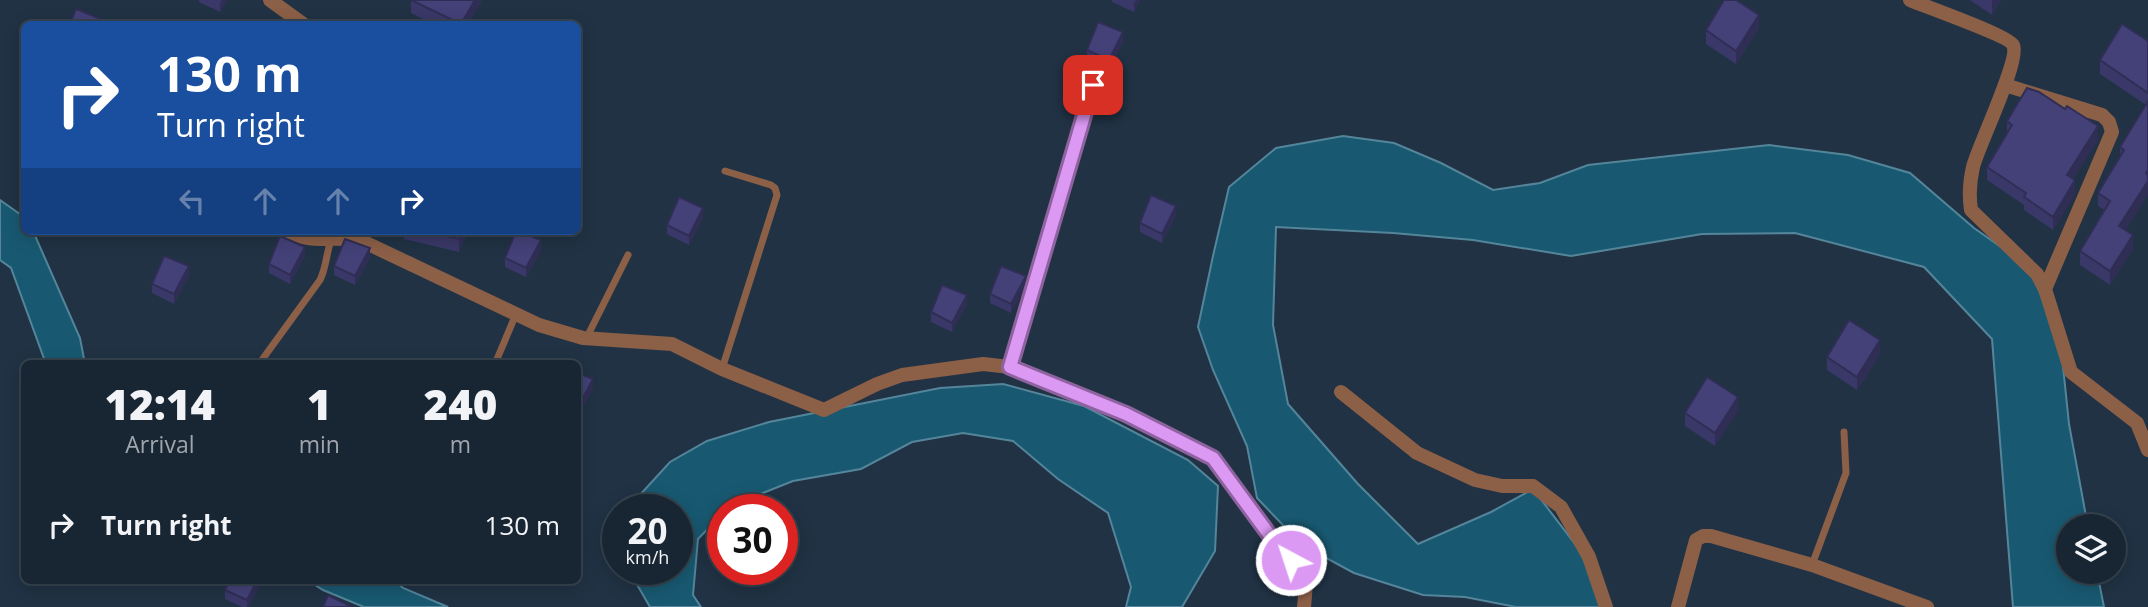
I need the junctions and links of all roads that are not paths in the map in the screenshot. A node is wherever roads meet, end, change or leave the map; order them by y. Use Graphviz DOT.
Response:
graph roads {
  1 [pos="271,0"];
  2 [pos="1910,0"];
  3 [pos="299,21"];
  4 [pos="1093,85"];
  5 [pos="2005,85"];
  6 [pos="724,171"];
  7 [pos="295,235"];
  8 [pos="332,235"];
  9 [pos="628,256"];
  10 [pos="2045,289"];
  11 [pos="516,314"];
  12 [pos="587,338"];
  13 [pos="262,360"];
  14 [pos="497,360"];
  15 [pos="1010,367"];
  16 [pos="722,369"];
  17 [pos="1341,392"];
  18 [pos="1844,432"];
  19 [pos="2148,450"];
  20 [pos="1812,565"];
  21 [pos="1304,607"];
  22 [pos="1606,607"];
  23 [pos="1678,607"];
  24 [pos="1927,607"];
  1 -- 3 [label="street"];
  2 -- 5 [label="street"];
  4 -- 15 [label="lane"];
  5 -- 10 [label="street"];
  5 -- 10 [label="street"];
  6 -- 16 [label="lane"];
  7 -- 8 [label="street"];
  8 -- 11 [label="street"];
  8 -- 13 [label="lane"];
  9 -- 12 [label="lane"];
  10 -- 19 [label="street"];
  11 -- 12 [label="street"];
  11 -- 14 [label="lane"];
  12 -- 16 [label="street"];
  15 -- 16 [label="street"];
  15 -- 21 [label="street"];
  17 -- 22 [label="street"];
  18 -- 20 [label="lane"];
  20 -- 23 [label="street"];
  20 -- 24 [label="street"];
}
